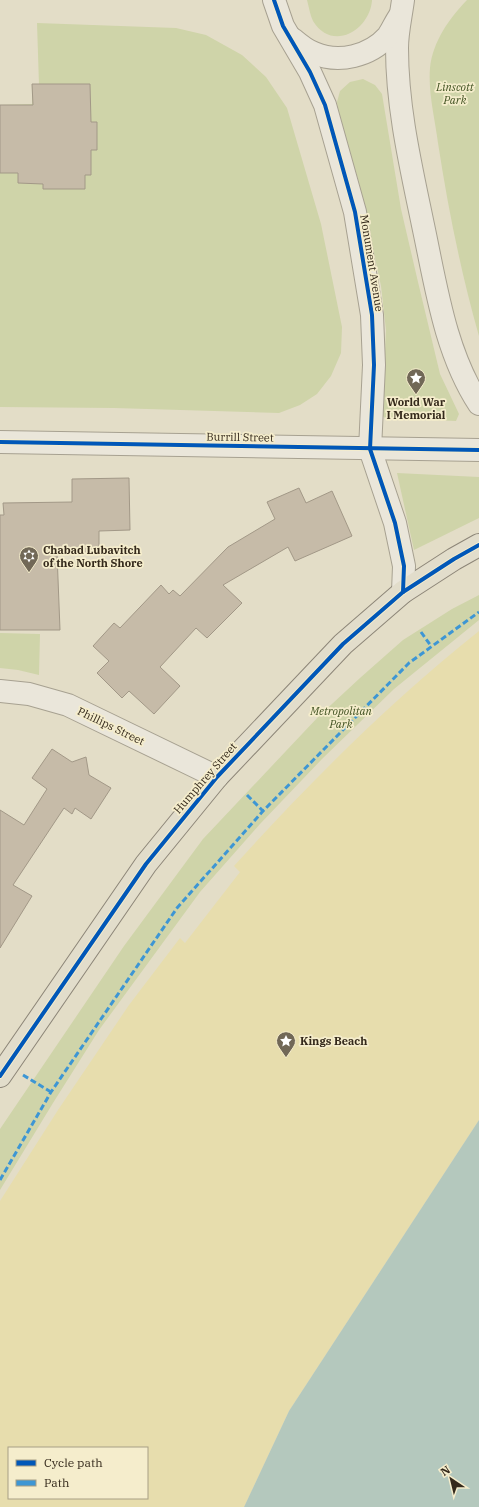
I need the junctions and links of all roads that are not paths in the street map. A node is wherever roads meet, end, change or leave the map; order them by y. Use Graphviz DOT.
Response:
graph roads {
  1 [pos="274,0"];
  2 [pos="402,8"];
  3 [pos="291,37"];
  4 [pos="479,404"];
  5 [pos="0,442"];
  6 [pos="370,449"];
  7 [pos="479,450"];
  8 [pos="479,545"];
  9 [pos="403,592"];
  10 [pos="0,690"];
  11 [pos="217,777"];
  12 [pos="0,1076"];
  1 -- 3 [label="street, Monument Avenue"];
  2 -- 3 [label="street"];
  2 -- 4 [label="street"];
  3 -- 6 [label="street, Monument Avenue"];
  5 -- 6 [label="street, Burrill Street"];
  6 -- 7 [label="street, Burrill Street"];
  6 -- 9 [label="street"];
  8 -- 9 [label="main road, Humphrey Street"];
  9 -- 11 [label="main road, Humphrey Street"];
  10 -- 11 [label="street, Phillips Street"];
  11 -- 12 [label="main road, Humphrey Street"];
}
